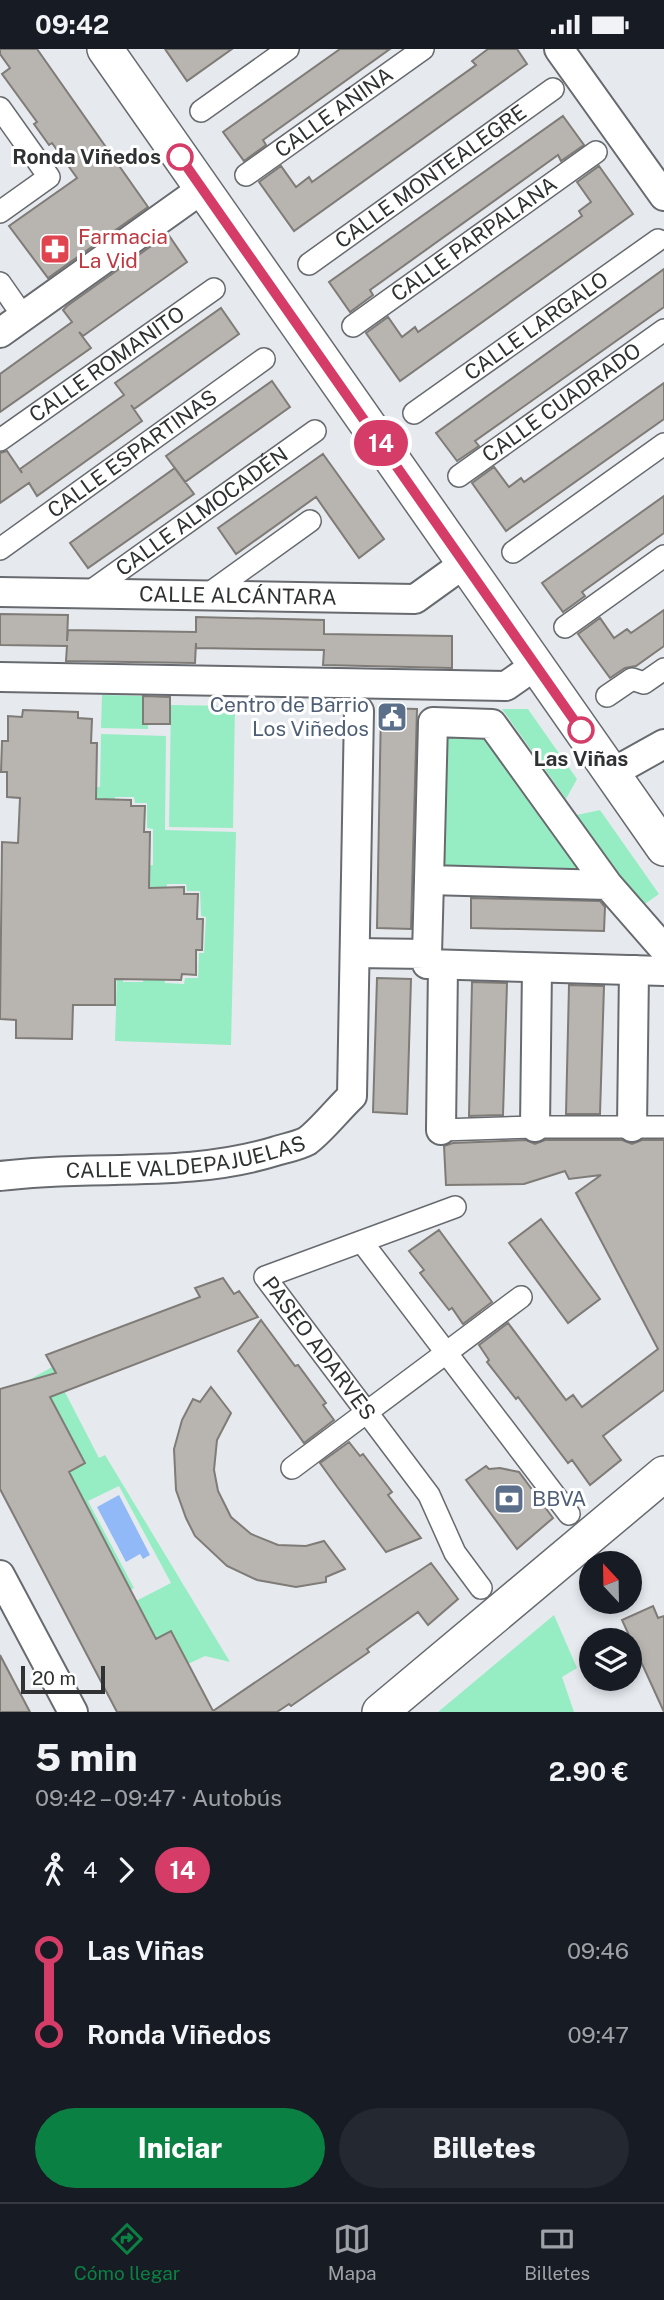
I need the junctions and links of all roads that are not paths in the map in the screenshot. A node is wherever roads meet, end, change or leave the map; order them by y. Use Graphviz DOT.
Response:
graph roads {
  1 [pos="105,49"];
  2 [pos="288,49"];
  3 [pos="423,49"];
  4 [pos="559,49"];
  5 [pos="553,89"];
  6 [pos="0,108"];
  7 [pos="201,111"];
  8 [pos="596,152"];
  9 [pos="246,175"];
  10 [pos="202,189"];
  11 [pos="664,196"];
  12 [pos="0,212"];
  13 [pos="659,240"];
  14 [pos="309,264"];
  15 [pos="0,283"];
  16 [pos="214,289"];
  17 [pos="23,316"];
  18 [pos="352,326"];
  19 [pos="664,330"];
  20 [pos="0,333"];
  21 [pos="264,359"];
  22 [pos="414,413"];
  23 [pos="315,431"];
  24 [pos="0,440"];
  25 [pos="664,444"];
  26 [pos="458,476"];
  27 [pos="310,521"];
  28 [pos="0,549"];
  29 [pos="513,552"];
  30 [pos="664,556"];
  31 [pos="465,563"];
  32 [pos="0,592"];
  33 [pos="88,593"];
  34 [pos="206,595"];
  35 [pos="565,627"];
  36 [pos="536,665"];
  37 [pos="664,669"];
  38 [pos="0,677"];
  39 [pos="654,686"];
  40 [pos="607,696"];
  41 [pos="359,711"];
  42 [pos="664,744"];
  43 [pos="611,773"];
  44 [pos="664,848"];
  45 [pos="429,880"];
  46 [pos="608,885"];
  47 [pos="664,949"];
  48 [pos="355,953"];
  49 [pos="435,959"];
  50 [pos="537,968"];
  51 [pos="634,970"];
  52 [pos="664,971"];
  53 [pos="535,1127"];
  54 [pos="632,1127"];
  55 [pos="664,1127"];
  56 [pos="441,1130"];
  57 [pos="0,1176"];
  58 [pos="455,1207"];
  59 [pos="362,1242"];
  60 [pos="522,1297"];
  61 [pos="446,1353"];
  62 [pos="367,1413"];
  63 [pos="292,1468"];
  64 [pos="664,1474"];
  65 [pos="569,1514"];
  66 [pos="0,1575"];
  67 [pos="481,1588"];
  68 [pos="73,1712"];
  69 [pos="380,1712"];
  1 -- 10 [label="street"];
  2 -- 7 [label="street"];
  3 -- 9 [label="street, CALLE AÑINA"];
  4 -- 11 [label="street"];
  5 -- 14 [label="street, CALLE MONTEALEGRE"];
  6 -- 12 [label="street"];
  8 -- 18 [label="street, CALLE PARPALANA"];
  10 -- 17 [label="street"];
  10 -- 31 [label="street"];
  13 -- 22 [label="street, CALLE LARGALO"];
  15 -- 17 [label="street"];
  16 -- 24 [label="street, CALLE ROMANITO"];
  17 -- 20 [label="street"];
  19 -- 26 [label="street, CALLE CUADRADO"];
  21 -- 28 [label="street, CALLE ESPARTINAS"];
  23 -- 33 [label="street, CALLE ALMOCADÉN"];
  25 -- 29 [label="street"];
  27 -- 34 [label="street"];
  30 -- 35 [label="street"];
  31 -- 34 [label="street, CALLE ALCÁNTARA"];
  31 -- 36 [label="street"];
  32 -- 33 [label="street, CALLE ALCÁNTARA"];
  33 -- 34 [label="street, CALLE ALCÁNTARA"];
  36 -- 38 [label="street"];
  36 -- 43 [label="street"];
  37 -- 39 [label="street"];
  39 -- 40 [label="street"];
  41 -- 48 [label="street"];
  42 -- 43 [label="street"];
  43 -- 44 [label="street"];
  45 -- 46 [label="street"];
  45 -- 46 [label="street"];
  45 -- 49 [label="street"];
  46 -- 47 [label="street"];
  48 -- 49 [label="street"];
  48 -- 57 [label="street, CALLE VALDEPAJUELAS"];
  49 -- 50 [label="street"];
  49 -- 56 [label="street"];
  50 -- 51 [label="street"];
  50 -- 53 [label="street"];
  51 -- 52 [label="street"];
  51 -- 54 [label="street"];
  53 -- 54 [label="street"];
  53 -- 56 [label="street"];
  54 -- 55 [label="street"];
  58 -- 59 [label="street, PASEO ADARVES"];
  59 -- 61 [label="street"];
  59 -- 62 [label="street, PASEO ADARVES"];
  60 -- 61 [label="street"];
  61 -- 62 [label="street"];
  61 -- 65 [label="street"];
  62 -- 63 [label="street"];
  62 -- 67 [label="street, PASEO ADARVES"];
  64 -- 69 [label="street"];
  66 -- 68 [label="street"];
}
